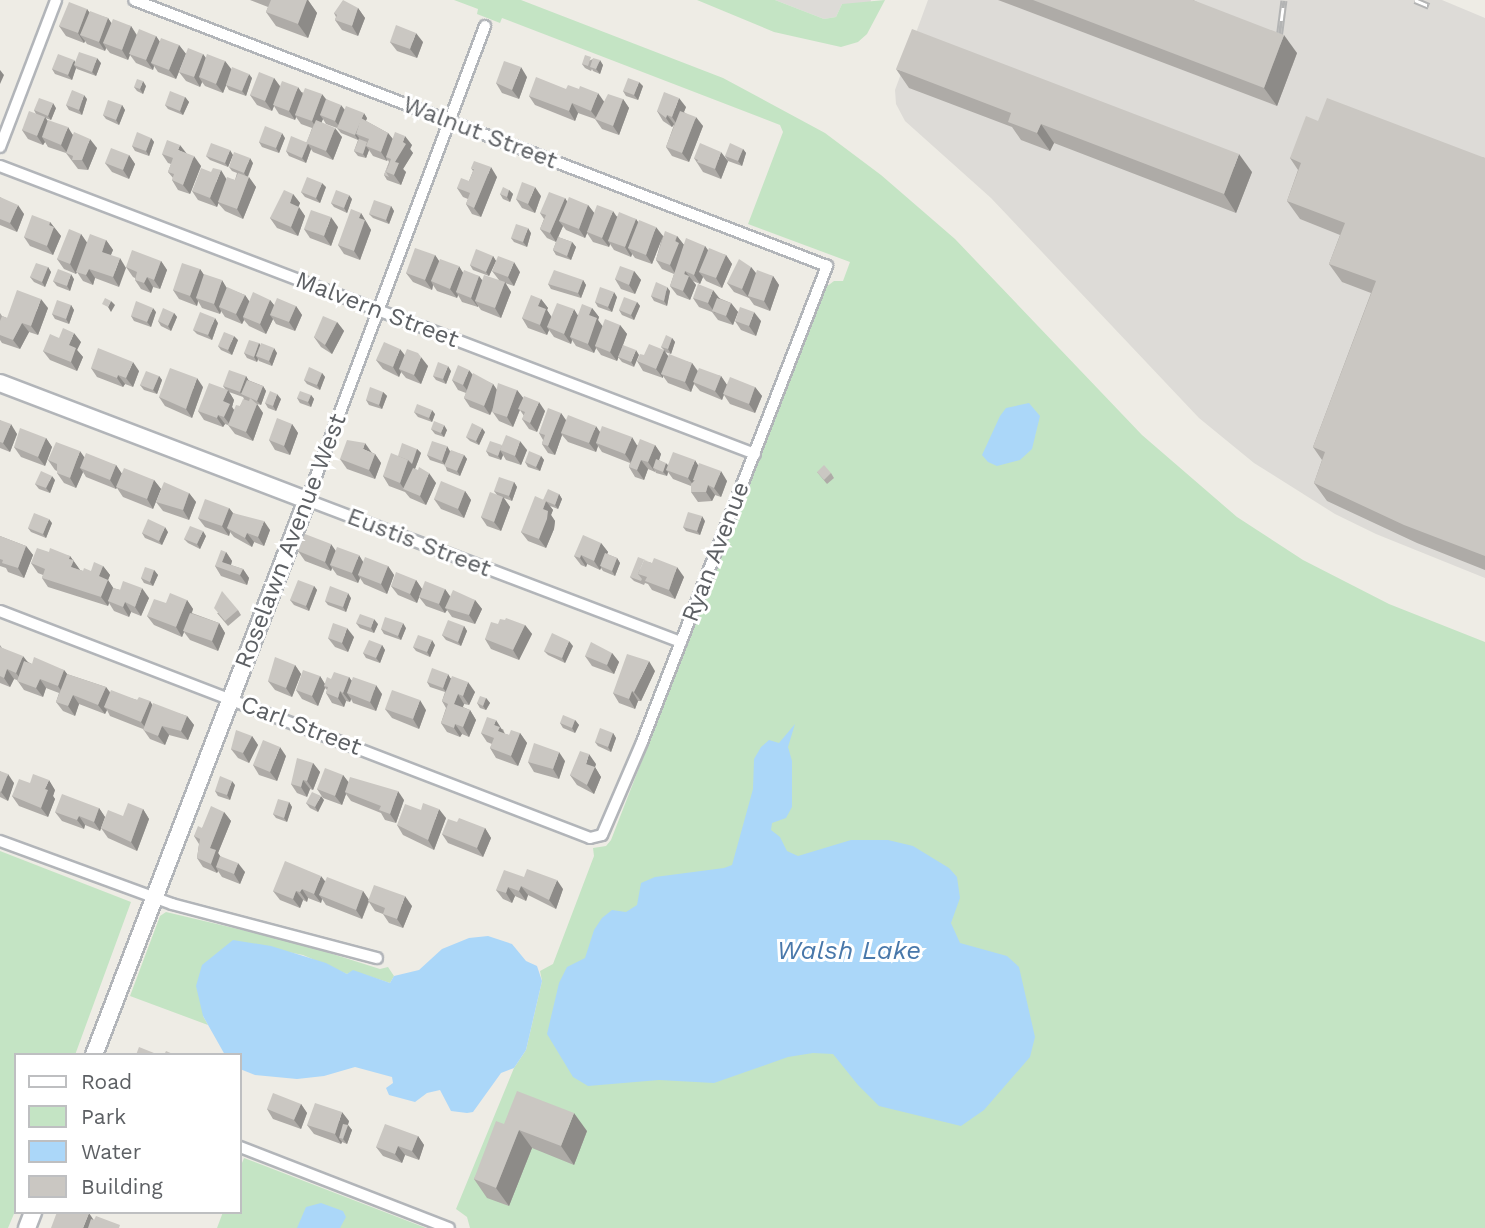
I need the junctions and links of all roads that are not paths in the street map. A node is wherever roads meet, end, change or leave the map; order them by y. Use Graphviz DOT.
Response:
graph roads {
  1 [pos="56,0"];
  2 [pos="134,0"];
  3 [pos="485,26"];
  4 [pos="450,122"];
  5 [pos="0,147"];
  6 [pos="0,166"];
  7 [pos="827,266"];
  8 [pos="379,311"];
  9 [pos="0,383"];
  10 [pos="755,454"];
  11 [pos="307,500"];
  12 [pos="0,611"];
  13 [pos="681,642"];
  14 [pos="230,698"];
  15 [pos="602,835"];
  16 [pos="0,841"];
  17 [pos="154,897"];
  18 [pos="377,958"];
  19 [pos="95,1053"];
  20 [pos="242,1148"];
  21 [pos="449,1228"];
  1 -- 5 [label="street"];
  2 -- 4 [label="street, Walnut Street"];
  3 -- 4 [label="street, Roselawn Avenue West"];
  4 -- 7 [label="street, Walnut Street"];
  4 -- 8 [label="street, Roselawn Avenue West"];
  6 -- 8 [label="street, Malvern Street"];
  7 -- 10 [label="street, Ryan Avenue"];
  8 -- 10 [label="street, Malvern Street"];
  8 -- 11 [label="street, Roselawn Avenue West"];
  9 -- 11 [label="street, Eustis Street"];
  10 -- 13 [label="street, Ryan Avenue"];
  11 -- 13 [label="street, Eustis Street"];
  11 -- 14 [label="street, Roselawn Avenue West"];
  12 -- 14 [label="street, Carl Street"];
  13 -- 15 [label="street, Ryan Avenue"];
  14 -- 15 [label="street, Carl Street"];
  14 -- 17 [label="street, Roselawn Avenue West"];
  16 -- 17 [label="street"];
  17 -- 18 [label="street"];
  17 -- 19 [label="street, Roselawn Avenue West"];
  20 -- 21 [label="street"];
}
